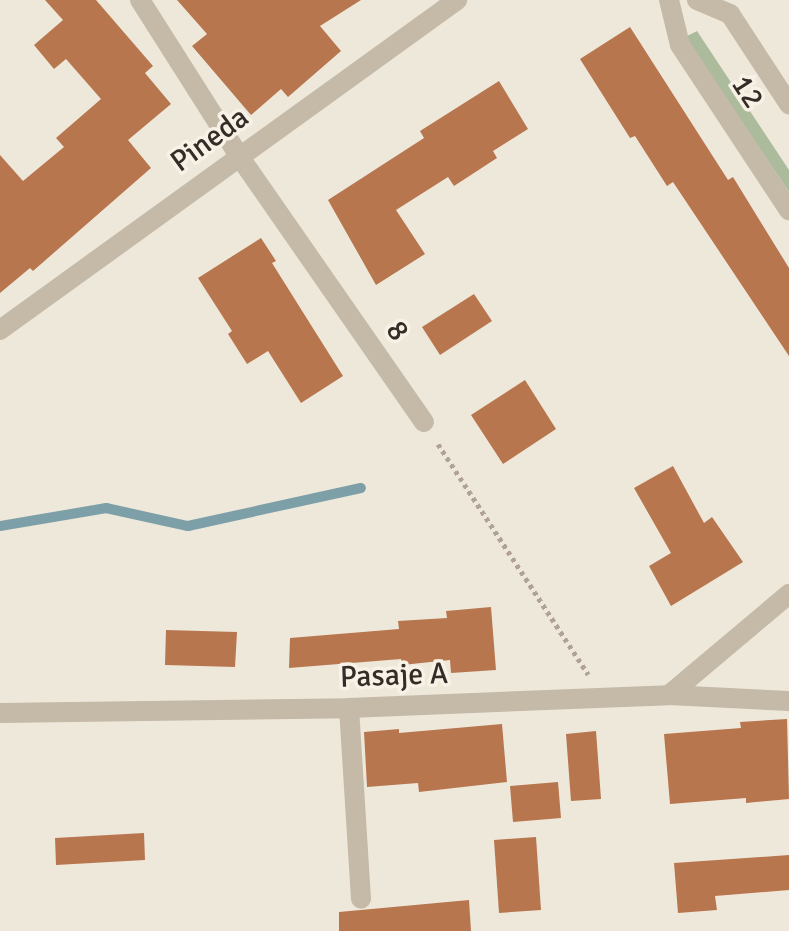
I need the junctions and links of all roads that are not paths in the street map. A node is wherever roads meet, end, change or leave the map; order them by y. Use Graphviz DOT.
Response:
graph roads {
  1 [pos="140,0"];
  2 [pos="457,0"];
  3 [pos="669,0"];
  4 [pos="697,0"];
  5 [pos="789,104"];
  6 [pos="239,156"];
  7 [pos="789,210"];
  8 [pos="0,330"];
  9 [pos="424,422"];
  10 [pos="789,594"];
  11 [pos="669,695"];
  12 [pos="789,701"];
  13 [pos="349,708"];
  14 [pos="0,713"];
  15 [pos="361,899"];
  1 -- 6 [label="street, 8"];
  2 -- 6 [label="street, Pineda"];
  3 -- 7 [label="street, 12"];
  4 -- 5 [label="street, 12"];
  6 -- 8 [label="street, Pineda"];
  6 -- 9 [label="street, 8"];
  10 -- 11 [label="street"];
  11 -- 12 [label="street, Pasaje A"];
  11 -- 13 [label="street, Pasaje A"];
  13 -- 14 [label="street, Pasaje A"];
  13 -- 15 [label="street"];
}
